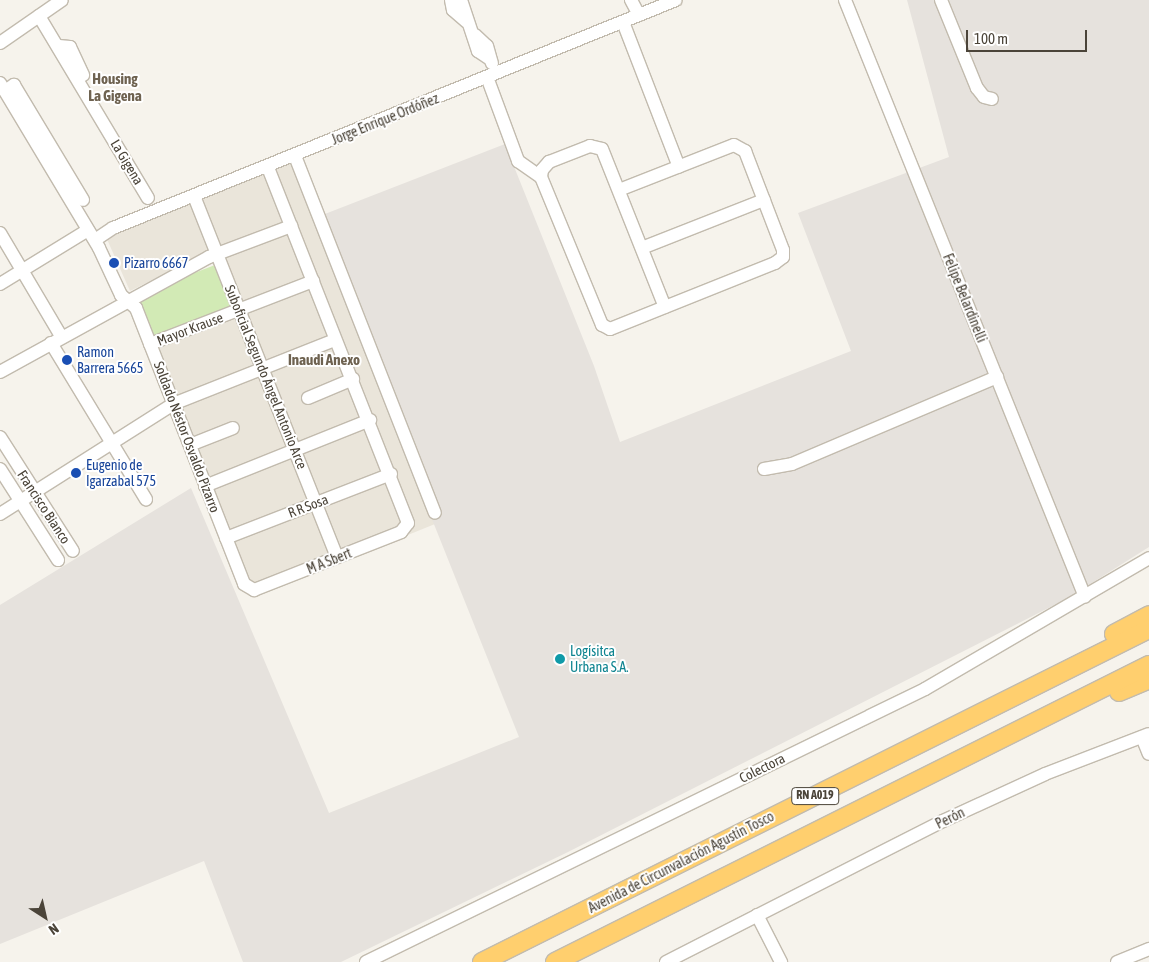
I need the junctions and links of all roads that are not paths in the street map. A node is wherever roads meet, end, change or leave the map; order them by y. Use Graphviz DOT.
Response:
graph roads {
  1 [pos="62,0"];
  2 [pos="451,0"];
  3 [pos="461,0"];
  4 [pos="630,0"];
  5 [pos="676,0"];
  6 [pos="845,0"];
  7 [pos="941,0"];
  8 [pos="42,9"];
  9 [pos="639,15"];
  10 [pos="467,22"];
  11 [pos="623,22"];
  12 [pos="0,43"];
  13 [pos="491,75"];
  14 [pos="2,87"];
  15 [pos="992,99"];
  16 [pos="295,156"];
  17 [pos="268,167"];
  18 [pos="679,167"];
  19 [pos="541,177"];
  20 [pos="619,190"];
  21 [pos="194,196"];
  22 [pos="148,198"];
  23 [pos="83,200"];
  24 [pos="764,200"];
  25 [pos="291,226"];
  26 [pos="0,233"];
  27 [pos="92,235"];
  28 [pos="642,248"];
  29 [pos="217,254"];
  30 [pos="23,271"];
  31 [pos="313,281"];
  32 [pos="0,284"];
  33 [pos="126,301"];
  34 [pos="665,307"];
  35 [pos="239,310"];
  36 [pos="56,339"];
  37 [pos="335,340"];
  38 [pos="150,344"];
  39 [pos="262,368"];
  40 [pos="0,372"];
  41 [pos="997,377"];
  42 [pos="353,379"];
  43 [pos="308,398"];
  44 [pos="173,404"];
  45 [pos="370,420"];
  46 [pos="233,428"];
  47 [pos="0,437"];
  48 [pos="112,444"];
  49 [pos="190,445"];
  50 [pos="294,449"];
  51 [pos="0,469"];
  52 [pos="764,469"];
  53 [pos="391,474"];
  54 [pos="205,486"];
  55 [pos="35,492"];
  56 [pos="146,499"];
  57 [pos="20,501"];
  58 [pos="316,503"];
  59 [pos="435,513"];
  60 [pos="0,514"];
  61 [pos="226,538"];
  62 [pos="73,551"];
  63 [pos="337,558"];
  64 [pos="1149,558"];
  65 [pos="58,560"];
  66 [pos="249,589"];
  67 [pos="1085,597"];
  68 [pos="1149,614"];
  69 [pos="1149,629"];
  70 [pos="1149,665"];
  71 [pos="1149,679"];
  72 [pos="1027,726"];
  73 [pos="1145,735"];
  74 [pos="898,754"];
  75 [pos="1149,754"];
  76 [pos="757,916"];
  77 [pos="1149,949"];
  78 [pos="366,962"];
  79 [pos="482,962"];
  80 [pos="555,962"];
  81 [pos="666,962"];
  82 [pos="781,962"];
  83 [pos="1117,962"];
  1 -- 8 [label="street"];
  2 -- 10 [label="street"];
  3 -- 10 [label="street"];
  4 -- 9 [label="street"];
  5 -- 9 [label="street, Jorge Enrique Ordóñez"];
  6 -- 41 [label="street, Felipe Belardinelli"];
  7 -- 15 [label="street"];
  8 -- 12 [label="street"];
  8 -- 22 [label="street, La Gigena"];
  9 -- 11 [label="street, Jorge Enrique Ordóñez"];
  10 -- 13 [label="street"];
  11 -- 13 [label="street, Jorge Enrique Ordóñez"];
  11 -- 18 [label="street"];
  13 -- 16 [label="street, Jorge Enrique Ordóñez"];
  13 -- 19 [label="street"];
  14 -- 23 [label="street"];
  14 -- 27 [label="street, Soldado Néstor Osvaldo Pizarro"];
  16 -- 17 [label="street, Jorge Enrique Ordóñez"];
  16 -- 59 [label="street"];
  17 -- 21 [label="street, Jorge Enrique Ordóñez"];
  17 -- 25 [label="street"];
  18 -- 20 [label="street"];
  18 -- 24 [label="street"];
  19 -- 20 [label="street"];
  19 -- 34 [label="street"];
  20 -- 28 [label="street"];
  21 -- 27 [label="street, Jorge Enrique Ordóñez"];
  21 -- 29 [label="street, Suboficial Segundo Ángel Antonio Arce"];
  24 -- 28 [label="street"];
  24 -- 34 [label="street"];
  25 -- 29 [label="street"];
  25 -- 31 [label="street"];
  26 -- 30 [label="street"];
  27 -- 30 [label="street, Jorge Enrique Ordóñez"];
  27 -- 33 [label="street, Soldado Néstor Osvaldo Pizarro"];
  28 -- 34 [label="street"];
  29 -- 33 [label="street"];
  29 -- 35 [label="street, Suboficial Segundo Ángel Antonio Arce"];
  30 -- 32 [label="street, Jorge Enrique Ordóñez"];
  30 -- 36 [label="street"];
  31 -- 35 [label="street, Mayor Krause"];
  31 -- 37 [label="street"];
  33 -- 36 [label="street"];
  33 -- 38 [label="street, Soldado Néstor Osvaldo Pizarro"];
  35 -- 38 [label="street, Mayor Krause"];
  35 -- 39 [label="street, Suboficial Segundo Ángel Antonio Arce"];
  36 -- 40 [label="street"];
  36 -- 48 [label="street"];
  37 -- 39 [label="street"];
  37 -- 42 [label="street"];
  38 -- 44 [label="street, Soldado Néstor Osvaldo Pizarro"];
  39 -- 44 [label="street"];
  39 -- 50 [label="street, Suboficial Segundo Ángel Antonio Arce"];
  41 -- 52 [label="street"];
  41 -- 67 [label="street, Felipe Belardinelli"];
  42 -- 43 [label="street"];
  42 -- 45 [label="street"];
  44 -- 48 [label="street"];
  44 -- 49 [label="street, Soldado Néstor Osvaldo Pizarro"];
  45 -- 50 [label="street"];
  45 -- 53 [label="street"];
  46 -- 49 [label="street"];
  47 -- 55 [label="street, Francisco Bianco"];
  48 -- 55 [label="street"];
  48 -- 56 [label="street"];
  49 -- 54 [label="street, Soldado Néstor Osvaldo Pizarro"];
  50 -- 54 [label="street"];
  50 -- 58 [label="street, Suboficial Segundo Ángel Antonio Arce"];
  51 -- 57 [label="street"];
  53 -- 58 [label="street, R R Sosa"];
  53 -- 63 [label="street, M A Sbert"];
  54 -- 61 [label="street, Soldado Néstor Osvaldo Pizarro"];
  55 -- 57 [label="street"];
  55 -- 62 [label="street, Francisco Bianco"];
  57 -- 60 [label="street"];
  57 -- 65 [label="street"];
  58 -- 61 [label="street, R R Sosa"];
  58 -- 63 [label="street, Suboficial Segundo Ángel Antonio Arce"];
  61 -- 66 [label="street, Soldado Néstor Osvaldo Pizarro"];
  63 -- 66 [label="street, M A Sbert"];
  64 -- 67 [label="street, Colectora"];
  67 -- 78 [label="street, Colectora"];
  68 -- 74 [label="highway"];
  69 -- 74 [label="highway, Avenida de Circunvalación Agustín Tosco / RN A019"];
  70 -- 72 [label="highway, RN A019"];
  71 -- 72 [label="highway"];
  72 -- 80 [label="highway, RN A019"];
  73 -- 75 [label="street"];
  73 -- 76 [label="street, Perón"];
  74 -- 79 [label="highway, Avenida de Circunvalación Agustín Tosco / RN A019"];
  76 -- 81 [label="street, Perón"];
  76 -- 82 [label="street"];
  77 -- 83 [label="street"];
}
